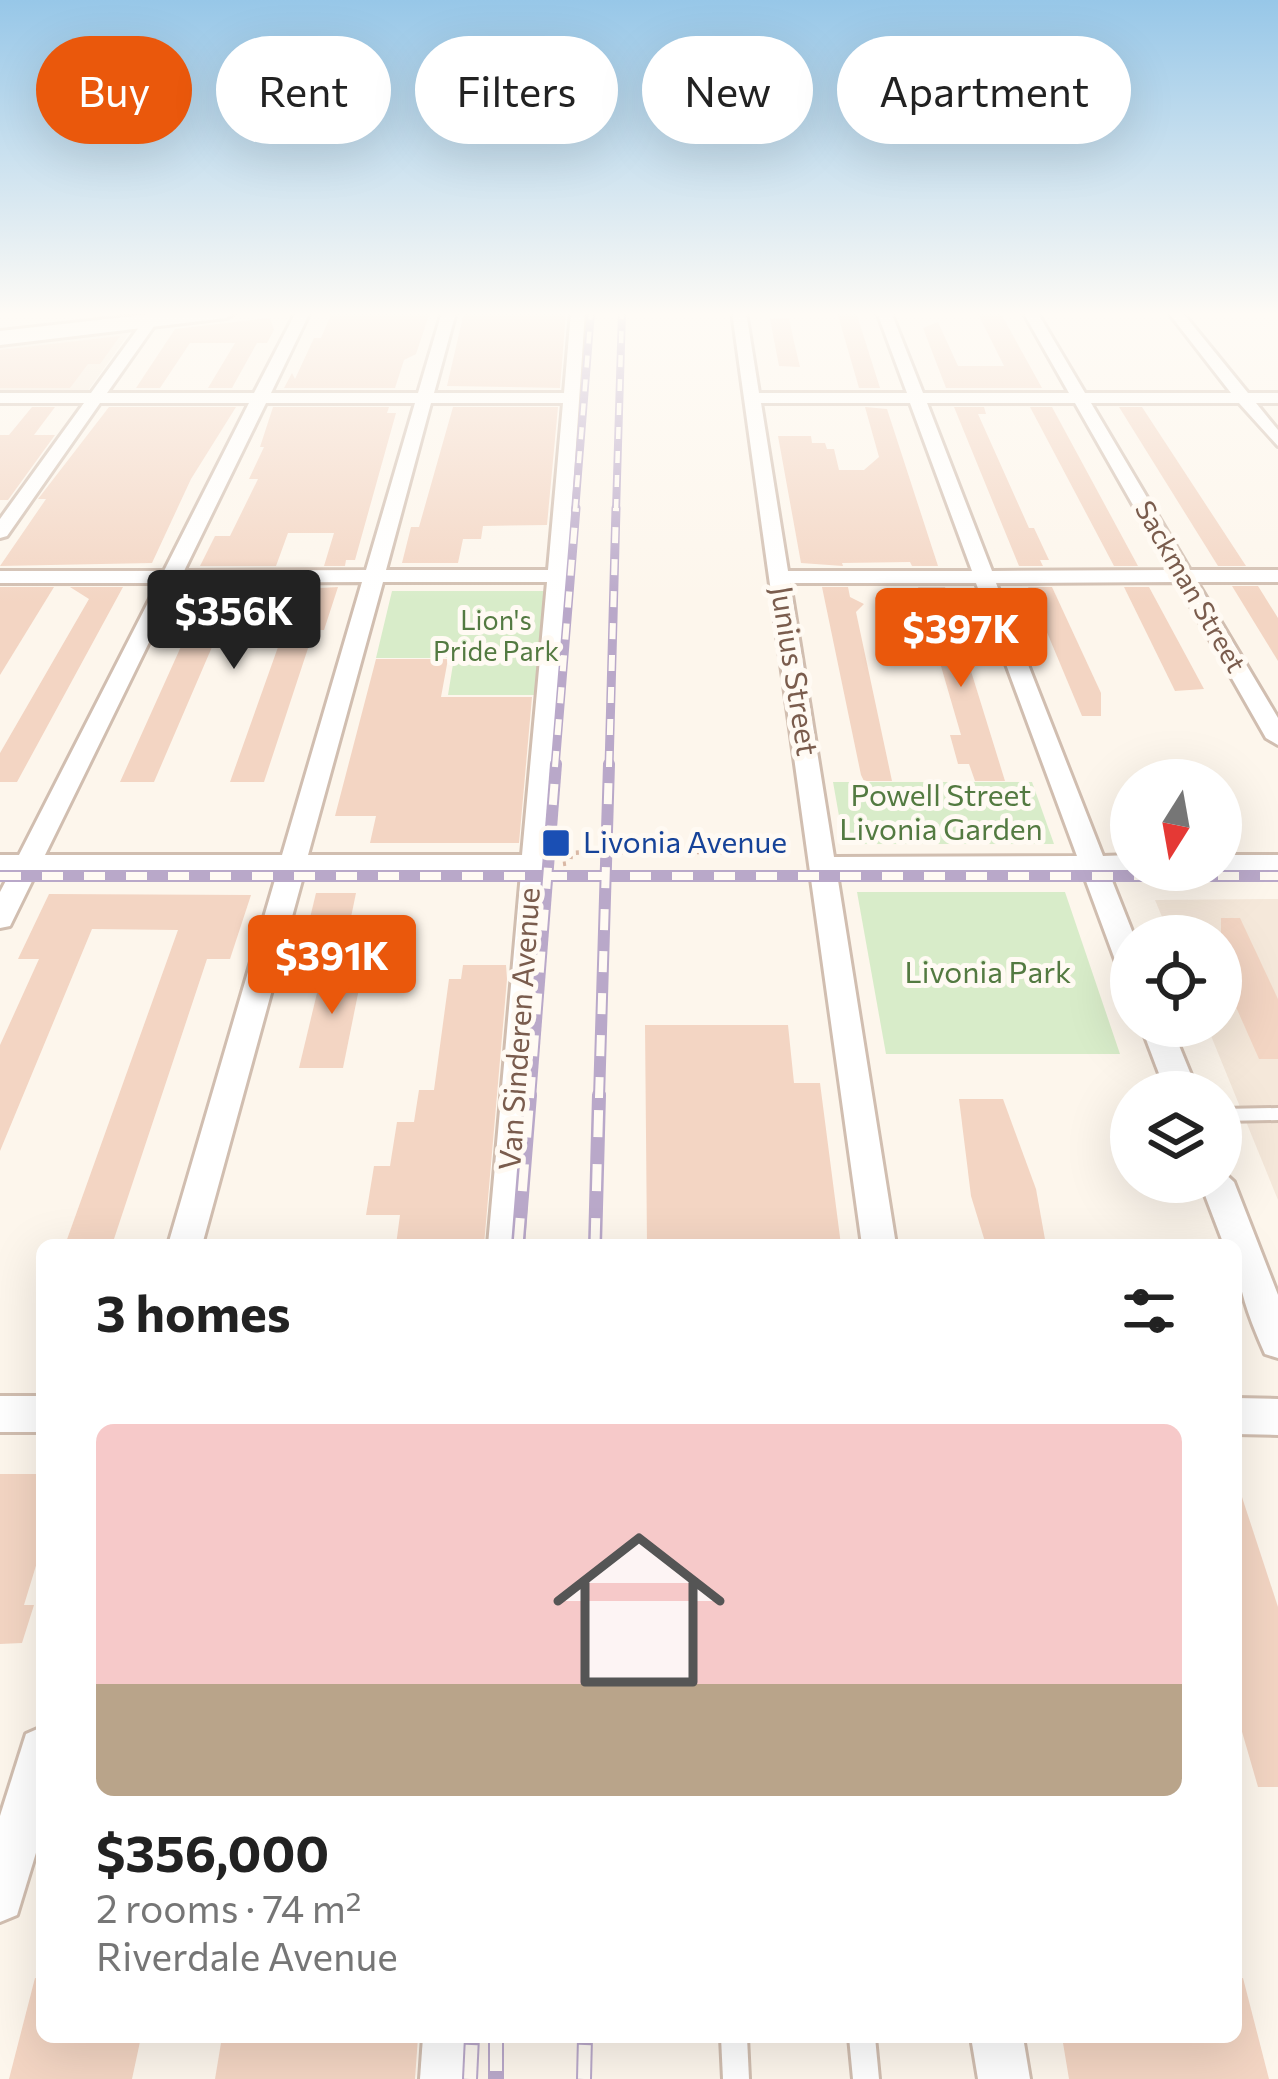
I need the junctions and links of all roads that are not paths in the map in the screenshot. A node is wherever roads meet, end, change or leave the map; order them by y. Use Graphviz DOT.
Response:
graph roads {
  1 [pos="88,409"];
  2 [pos="255,409"];
  3 [pos="421,409"];
  4 [pos="572,409"];
  5 [pos="754,409"];
  6 [pos="920,409"];
  7 [pos="1086,409"];
  8 [pos="1253,409"];
  9 [pos="1278,441"];
  10 [pos="0,532"];
  11 [pos="557,576"];
  12 [pos="1184,576"];
  13 [pos="1278,576"];
  14 [pos="0,577"];
  15 [pos="171,577"];
  16 [pos="374,577"];
  17 [pos="779,577"];
  18 [pos="981,577"];
  19 [pos="1278,738"];
  20 [pos="810,859"];
  21 [pos="14,864"];
  22 [pos="293,864"];
  23 [pos="531,864"];
  24 [pos="1090,864"];
  25 [pos="1110,864"];
  26 [pos="1242,864"];
  27 [pos="1278,865"];
  28 [pos="1111,915"];
  29 [pos="0,919"];
  30 [pos="1242,1114"];
  31 [pos="1278,1114"];
  32 [pos="1225,1203"];
  33 [pos="187,1239"];
  34 [pos="505,1239"];
  35 [pos="878,1239"];
  36 [pos="1239,1239"];
  37 [pos="1242,1248"];
  38 [pos="1278,1342"];
  39 [pos="0,1414"];
  40 [pos="36,1414"];
  41 [pos="1242,1417"];
  42 [pos="1278,1417"];
  43 [pos="36,1771"];
  44 [pos="0,1898"];
  45 [pos="449,2043"];
  46 [pos="734,2043"];
  47 [pos="863,2043"];
  48 [pos="998,2043"];
  49 [pos="446,2079"];
  50 [pos="736,2079"];
  51 [pos="866,2079"];
  52 [pos="1004,2079"];
  1 -- 10 [label="street"];
  2 -- 15 [label="street"];
  3 -- 16 [label="street"];
  4 -- 11 [label="street, Van Sinderen Avenue"];
  5 -- 17 [label="street, Junius Street"];
  6 -- 18 [label="street"];
  7 -- 12 [label="street, Sackman Street"];
  8 -- 9 [label="street"];
  11 -- 16 [label="street"];
  11 -- 23 [label="street, Van Sinderen Avenue"];
  12 -- 13 [label="street"];
  12 -- 18 [label="street"];
  12 -- 19 [label="street, Sackman Street"];
  14 -- 15 [label="street"];
  15 -- 16 [label="street"];
  15 -- 21 [label="street"];
  16 -- 22 [label="street"];
  17 -- 18 [label="street"];
  17 -- 20 [label="street, Junius Street"];
  18 -- 24 [label="street"];
  20 -- 24 [label="street"];
  20 -- 35 [label="street, Junius Street"];
  21 -- 22 [label="street"];
  21 -- 29 [label="street"];
  22 -- 23 [label="street"];
  22 -- 33 [label="street"];
  23 -- 34 [label="street, Van Sinderen Avenue"];
  24 -- 25 [label="street"];
  24 -- 28 [label="street"];
  26 -- 27 [label="street"];
  30 -- 31 [label="lane"];
  32 -- 36 [label="street"];
  37 -- 38 [label="street"];
  39 -- 40 [label="street"];
  41 -- 42 [label="street"];
  43 -- 44 [label="street"];
  45 -- 49 [label="street"];
  46 -- 50 [label="lane"];
  47 -- 51 [label="lane"];
  48 -- 52 [label="street"];
}
